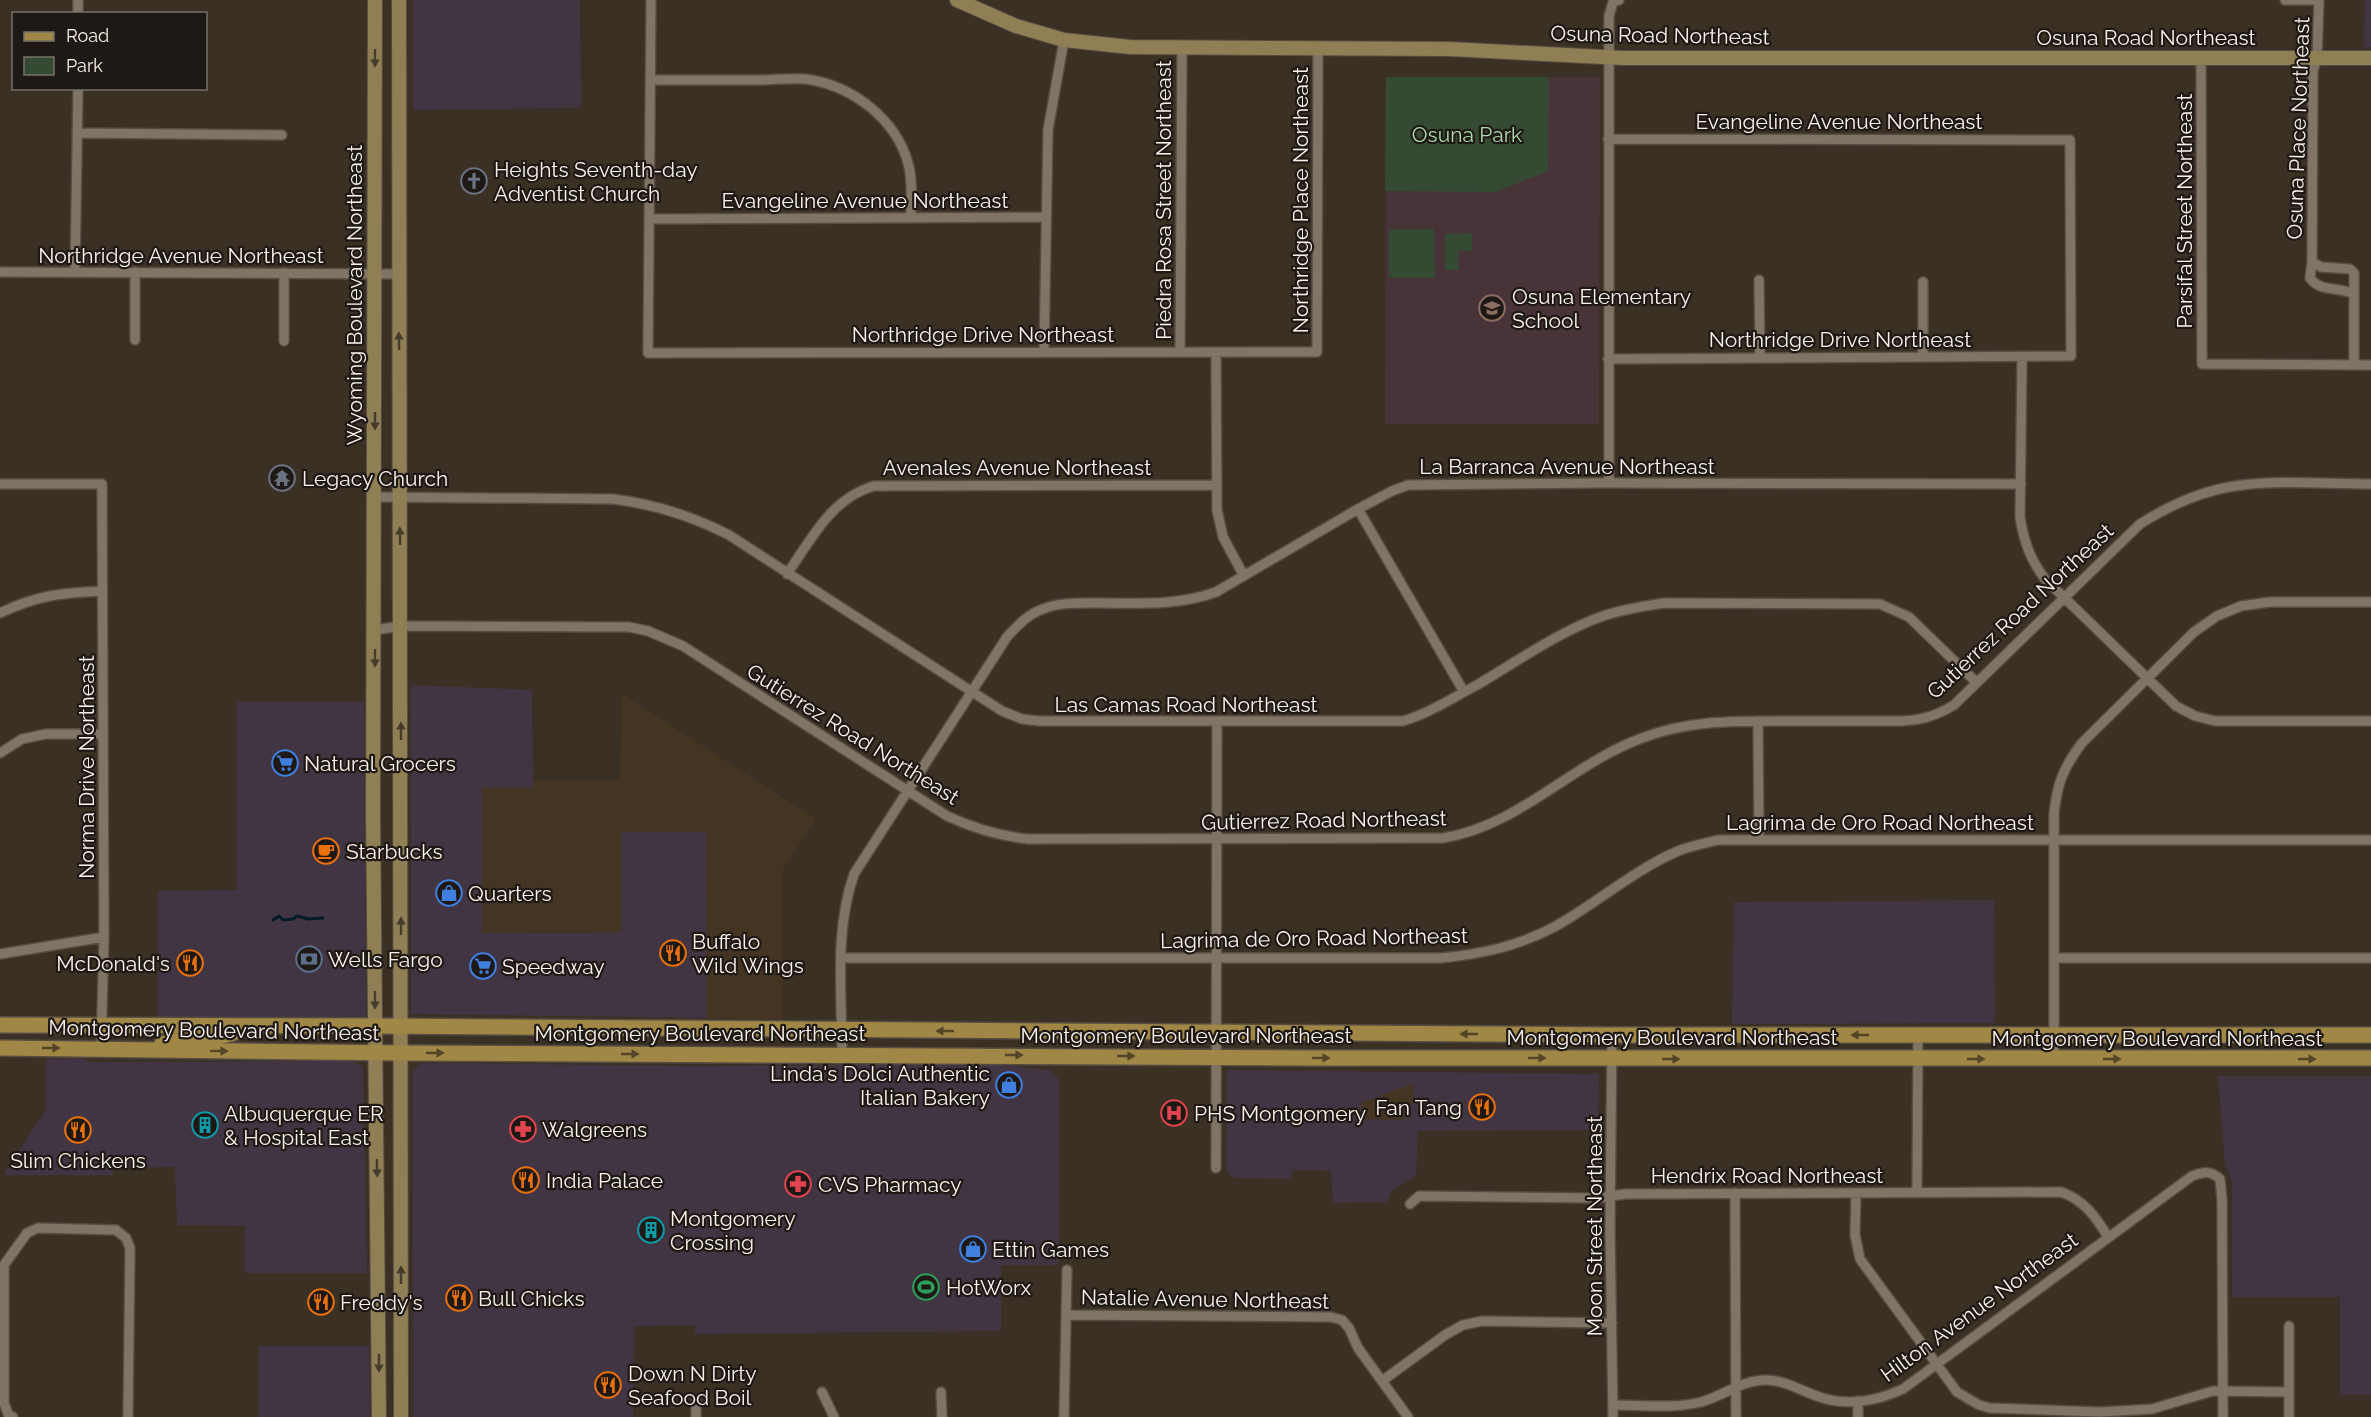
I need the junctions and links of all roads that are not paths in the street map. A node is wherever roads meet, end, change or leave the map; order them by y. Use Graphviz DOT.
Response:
graph roads {
  1 [pos="375,0"];
  2 [pos="399,0"];
  3 [pos="651,0"];
  4 [pos="957,0"];
  5 [pos="1619,0"];
  6 [pos="2285,0"];
  7 [pos="1064,40"];
  8 [pos="1182,48"];
  9 [pos="1318,48"];
  10 [pos="2317,57"];
  11 [pos="1609,58"];
  12 [pos="2201,58"];
  13 [pos="2371,58"];
  14 [pos="650,80"];
  15 [pos="78,90"];
  16 [pos="77,133"];
  17 [pos="282,135"];
  18 [pos="1608,139"];
  19 [pos="1046,217"];
  20 [pos="911,218"];
  21 [pos="649,219"];
  22 [pos="2312,262"];
  23 [pos="0,272"];
  24 [pos="75,272"];
  25 [pos="135,272"];
  26 [pos="284,273"];
  27 [pos="374,273"];
  28 [pos="398,274"];
  29 [pos="1759,280"];
  30 [pos="1923,282"];
  31 [pos="2354,294"];
  32 [pos="135,340"];
  33 [pos="284,341"];
  34 [pos="1044,352"];
  35 [pos="1180,352"];
  36 [pos="1216,352"];
  37 [pos="1317,352"];
  38 [pos="2071,356"];
  39 [pos="1760,357"];
  40 [pos="1923,357"];
  41 [pos="2022,357"];
  42 [pos="1608,359"];
  43 [pos="2354,365"];
  44 [pos="2371,365"];
  45 [pos="1609,483"];
  46 [pos="0,484"];
  47 [pos="2021,484"];
  48 [pos="2371,484"];
  49 [pos="1216,485"];
  50 [pos="375,496"];
  51 [pos="399,497"];
  52 [pos="1358,508"];
  53 [pos="787,574"];
  54 [pos="1244,576"];
  55 [pos="102,591"];
  56 [pos="2063,597"];
  57 [pos="2371,602"];
  58 [pos="0,613"];
  59 [pos="401,626"];
  60 [pos="375,630"];
  61 [pos="2148,679"];
  62 [pos="1976,682"];
  63 [pos="971,692"];
  64 [pos="1464,692"];
  65 [pos="2371,720"];
  66 [pos="1758,721"];
  67 [pos="1218,723"];
  68 [pos="104,734"];
  69 [pos="0,753"];
  70 [pos="906,791"];
  71 [pos="1759,839"];
  72 [pos="1217,840"];
  73 [pos="2055,840"];
  74 [pos="2371,840"];
  75 [pos="104,937"];
  76 [pos="0,954"];
  77 [pos="841,958"];
  78 [pos="1216,958"];
  79 [pos="2055,958"];
  80 [pos="2371,958"];
  81 [pos="0,1025"];
  82 [pos="103,1026"];
  83 [pos="249,1026"];
  84 [pos="375,1026"];
  85 [pos="401,1026"];
  86 [pos="842,1030"];
  87 [pos="1216,1033"];
  88 [pos="1612,1035"];
  89 [pos="1918,1035"];
  90 [pos="2054,1035"];
  91 [pos="2371,1035"];
  92 [pos="0,1048"];
  93 [pos="101,1049"];
  94 [pos="139,1050"];
  95 [pos="375,1053"];
  96 [pos="401,1053"];
  97 [pos="842,1054"];
  98 [pos="1216,1056"];
  99 [pos="1612,1059"];
  100 [pos="1918,1059"];
  101 [pos="2054,1059"];
  102 [pos="2371,1059"];
  103 [pos="1216,1168"];
  104 [pos="1917,1192"];
  105 [pos="1736,1193"];
  106 [pos="1856,1193"];
  107 [pos="1611,1195"];
  108 [pos="1410,1204"];
  109 [pos="2109,1237"];
  110 [pos="1067,1270"];
  111 [pos="1067,1315"];
  112 [pos="1612,1323"];
  113 [pos="2289,1326"];
  114 [pos="1937,1364"];
  115 [pos="1382,1381"];
  116 [pos="1736,1387"];
  117 [pos="2223,1391"];
  118 [pos="822,1392"];
  119 [pos="941,1392"];
  120 [pos="2288,1392"];
  121 [pos="696,1401"];
  122 [pos="1858,1401"];
  123 [pos="1613,1405"];
  124 [pos="1978,1405"];
  125 [pos="2100,1415"];
  126 [pos="13,1417"];
  127 [pos="128,1417"];
  128 [pos="379,1417"];
  129 [pos="400,1417"];
  130 [pos="696,1417"];
  131 [pos="834,1417"];
  132 [pos="942,1417"];
  133 [pos="1064,1417"];
  134 [pos="1408,1417"];
  135 [pos="1613,1417"];
  136 [pos="1736,1417"];
  137 [pos="1858,1417"];
  138 [pos="1979,1417"];
  139 [pos="2223,1417"];
  140 [pos="2289,1417"];
  1 -- 27 [label="main road, Wyoming Boulevard Northeast, one-way"];
  2 -- 28 [label="main road"];
  3 -- 14 [label="street"];
  4 -- 7 [label="main road, Osuna Road Northeast"];
  5 -- 11 [label="street"];
  6 -- 10 [label="street, Osuna Place Northeast"];
  7 -- 8 [label="main road, Osuna Road Northeast"];
  7 -- 19 [label="street"];
  8 -- 9 [label="main road, Osuna Road Northeast"];
  8 -- 35 [label="street, Piedra Rosa Street Northeast"];
  9 -- 11 [label="main road, Osuna Road Northeast"];
  9 -- 37 [label="street, Northridge Place Northeast"];
  10 -- 12 [label="main road, Osuna Road Northeast"];
  10 -- 13 [label="main road, Osuna Road Northeast"];
  10 -- 22 [label="street, Osuna Place Northeast"];
  11 -- 12 [label="main road, Osuna Road Northeast"];
  11 -- 18 [label="street"];
  12 -- 43 [label="street, Parsifal Street Northeast"];
  14 -- 20 [label="street"];
  14 -- 21 [label="street"];
  15 -- 16 [label="street"];
  16 -- 17 [label="street"];
  16 -- 24 [label="street"];
  18 -- 38 [label="street, Evangeline Avenue Northeast"];
  18 -- 42 [label="street"];
  19 -- 20 [label="street, Evangeline Avenue Northeast"];
  19 -- 34 [label="street"];
  20 -- 21 [label="street, Evangeline Avenue Northeast"];
  21 -- 34 [label="street, Northridge Drive Northeast"];
  22 -- 31 [label="street"];
  22 -- 31 [label="street, Osuna Place Northeast"];
  23 -- 24 [label="street, Northridge Avenue Northeast"];
  24 -- 25 [label="street, Northridge Avenue Northeast"];
  25 -- 26 [label="street, Northridge Avenue Northeast"];
  25 -- 32 [label="street"];
  26 -- 27 [label="street, Northridge Avenue Northeast"];
  26 -- 33 [label="street"];
  27 -- 28 [label="street, Northridge Avenue Northeast"];
  27 -- 50 [label="main road, Wyoming Boulevard Northeast, one-way"];
  51 -- 28 [label="main road, one-way"];
  29 -- 39 [label="street"];
  30 -- 40 [label="street"];
  31 -- 43 [label="street, Osuna Place Northeast"];
  34 -- 35 [label="street, Northridge Drive Northeast"];
  35 -- 36 [label="street, Northridge Drive Northeast"];
  36 -- 37 [label="street, Northridge Drive Northeast"];
  36 -- 49 [label="street"];
  38 -- 41 [label="street, Northridge Drive Northeast"];
  39 -- 40 [label="street, Northridge Drive Northeast"];
  39 -- 42 [label="street, Northridge Drive Northeast"];
  40 -- 41 [label="street, Northridge Drive Northeast"];
  41 -- 47 [label="street"];
  42 -- 45 [label="street"];
  43 -- 44 [label="street"];
  45 -- 47 [label="street, La Barranca Avenue Northeast"];
  45 -- 52 [label="street, La Barranca Avenue Northeast"];
  46 -- 55 [label="street, Norma Drive Northeast"];
  47 -- 56 [label="street"];
  48 -- 56 [label="street, Gutierrez Road Northeast"];
  49 -- 53 [label="street, Avenales Avenue Northeast"];
  49 -- 54 [label="street"];
  50 -- 51 [label="street, Las Camas Road Northeast"];
  50 -- 60 [label="main road, Wyoming Boulevard Northeast"];
  51 -- 53 [label="street, Las Camas Road Northeast"];
  59 -- 51 [label="main road, one-way"];
  52 -- 54 [label="street, La Barranca Avenue Northeast"];
  52 -- 64 [label="street"];
  53 -- 63 [label="street, Las Camas Road Northeast"];
  54 -- 63 [label="street, La Barranca Avenue Northeast"];
  55 -- 58 [label="street"];
  55 -- 68 [label="street, Norma Drive Northeast"];
  56 -- 61 [label="street"];
  56 -- 62 [label="street, Gutierrez Road Northeast"];
  57 -- 61 [label="street"];
  59 -- 60 [label="street, Gutierrez Road Northeast"];
  59 -- 70 [label="street, Gutierrez Road Northeast"];
  85 -- 59 [label="main road, one-way"];
  60 -- 84 [label="main road, Wyoming Boulevard Northeast, one-way"];
  61 -- 65 [label="street"];
  61 -- 73 [label="street"];
  62 -- 64 [label="street, Las Camas Road Northeast"];
  62 -- 66 [label="street, Gutierrez Road Northeast"];
  63 -- 67 [label="street, Las Camas Road Northeast"];
  63 -- 70 [label="street, La Barranca Avenue Northeast"];
  64 -- 67 [label="street, Las Camas Road Northeast"];
  66 -- 71 [label="street"];
  66 -- 72 [label="street, Gutierrez Road Northeast"];
  67 -- 72 [label="street"];
  68 -- 69 [label="street"];
  68 -- 75 [label="street, Norma Drive Northeast"];
  70 -- 72 [label="street, Gutierrez Road Northeast"];
  70 -- 77 [label="street, La Barranca Avenue Northeast"];
  71 -- 73 [label="street, Lagrima de Oro Road Northeast"];
  71 -- 78 [label="street, Lagrima de Oro Road Northeast"];
  72 -- 78 [label="street"];
  73 -- 74 [label="street, Lagrima de Oro Road Northeast"];
  73 -- 79 [label="street"];
  75 -- 76 [label="street"];
  75 -- 82 [label="street, Norma Drive Northeast"];
  77 -- 78 [label="street, Lagrima de Oro Road Northeast"];
  77 -- 86 [label="street, La Barranca Avenue Northeast"];
  78 -- 87 [label="street"];
  79 -- 80 [label="street"];
  79 -- 90 [label="street"];
  81 -- 82 [label="main road, Montgomery Boulevard Northeast"];
  82 -- 83 [label="main road, Montgomery Boulevard Northeast"];
  82 -- 93 [label="street, Norma Drive Northeast"];
  83 -- 84 [label="main road, Montgomery Boulevard Northeast"];
  83 -- 94 [label="main road"];
  84 -- 85 [label="main road, Montgomery Boulevard Northeast"];
  84 -- 95 [label="main road, Wyoming Boulevard Northeast"];
  85 -- 86 [label="main road, Montgomery Boulevard Northeast"];
  85 -- 96 [label="main road"];
  87 -- 86 [label="main road, Montgomery Boulevard Northeast, one-way"];
  86 -- 97 [label="street, La Barranca Avenue Northeast"];
  88 -- 87 [label="main road, Montgomery Boulevard Northeast, one-way"];
  87 -- 98 [label="street"];
  89 -- 88 [label="main road, Montgomery Boulevard Northeast, one-way"];
  88 -- 99 [label="street, Moon Street Northeast"];
  89 -- 90 [label="main road, Montgomery Boulevard Northeast"];
  89 -- 100 [label="street"];
  90 -- 91 [label="main road, Montgomery Boulevard Northeast"];
  90 -- 101 [label="street"];
  92 -- 93 [label="main road, Montgomery Boulevard Northeast, one-way"];
  93 -- 94 [label="main road, Montgomery Boulevard Northeast"];
  94 -- 95 [label="main road, Montgomery Boulevard Northeast, one-way"];
  95 -- 96 [label="main road, Montgomery Boulevard Northeast"];
  95 -- 128 [label="main road, Wyoming Boulevard Northeast, one-way"];
  96 -- 97 [label="main road, Montgomery Boulevard Northeast, one-way"];
  129 -- 96 [label="main road, one-way"];
  97 -- 98 [label="main road, Montgomery Boulevard Northeast, one-way"];
  98 -- 99 [label="main road, Montgomery Boulevard Northeast, one-way"];
  98 -- 103 [label="street"];
  99 -- 100 [label="main road, Montgomery Boulevard Northeast, one-way"];
  99 -- 107 [label="street, Moon Street Northeast"];
  100 -- 101 [label="main road, Montgomery Boulevard Northeast, one-way"];
  100 -- 104 [label="street"];
  101 -- 102 [label="main road, Montgomery Boulevard Northeast, one-way"];
  104 -- 106 [label="street, Hendrix Road Northeast"];
  104 -- 109 [label="street, Hendrix Road Northeast"];
  105 -- 106 [label="street, Hendrix Road Northeast"];
  105 -- 107 [label="street, Hendrix Road Northeast"];
  105 -- 116 [label="street"];
  106 -- 114 [label="street"];
  107 -- 108 [label="street, Hendrix Road Northeast"];
  107 -- 112 [label="street, Moon Street Northeast"];
  109 -- 114 [label="street, Hilton Avenue Northeast"];
  109 -- 117 [label="street, Hilton Avenue Northeast"];
  110 -- 111 [label="street"];
  111 -- 115 [label="street, Natalie Avenue Northeast"];
  111 -- 133 [label="street"];
  112 -- 115 [label="street"];
  112 -- 123 [label="street, Moon Street Northeast"];
  113 -- 120 [label="street"];
  114 -- 122 [label="street, Hilton Avenue Northeast"];
  114 -- 124 [label="street"];
  115 -- 134 [label="street"];
  116 -- 122 [label="street, Hilton Avenue Northeast"];
  116 -- 123 [label="street, Hilton Avenue Northeast"];
  116 -- 136 [label="street"];
  117 -- 120 [label="street"];
  117 -- 125 [label="street"];
  117 -- 139 [label="street"];
  118 -- 131 [label="street"];
  119 -- 132 [label="street"];
  120 -- 140 [label="street"];
  121 -- 130 [label="street"];
  122 -- 137 [label="street"];
  123 -- 135 [label="street, Moon Street Northeast"];
  124 -- 125 [label="street"];
  124 -- 138 [label="street"];
  126 -- 127 [label="street"];
}
